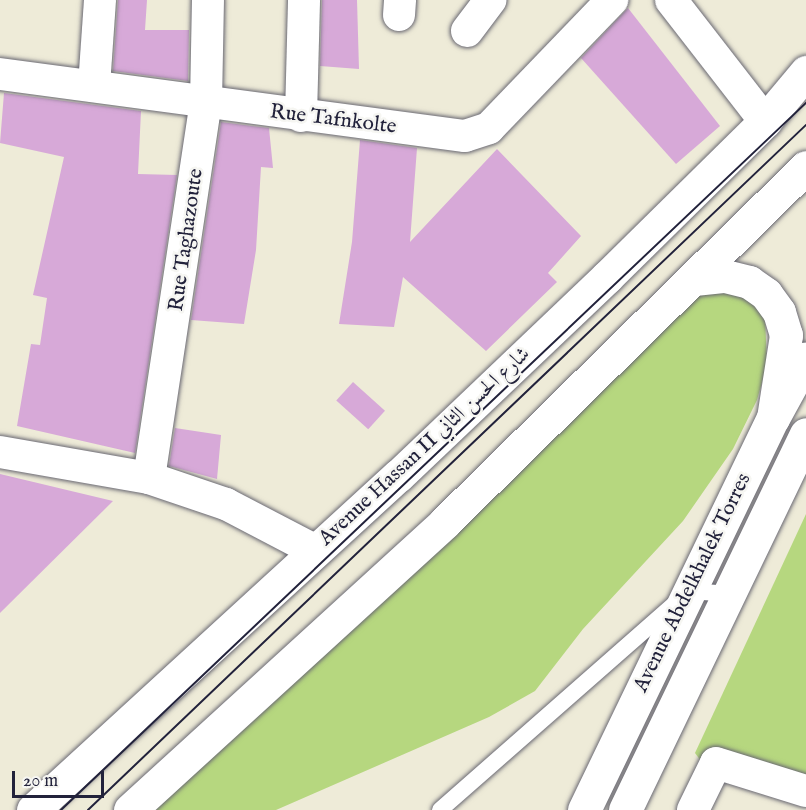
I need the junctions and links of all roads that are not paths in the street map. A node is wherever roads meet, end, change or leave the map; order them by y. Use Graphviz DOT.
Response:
graph roads {
  1 [pos="100,0"];
  2 [pos="208,0"];
  3 [pos="304,0"];
  4 [pos="490,0"];
  5 [pos="612,0"];
  6 [pos="671,0"];
  7 [pos="467,31"];
  8 [pos="806,72"];
  9 [pos="0,74"];
  10 [pos="94,86"];
  11 [pos="206,103"];
  12 [pos="301,116"];
  13 [pos="765,122"];
  14 [pos="806,167"];
  15 [pos="694,279"];
  16 [pos="806,358"];
  17 [pos="773,418"];
  18 [pos="806,434"];
  19 [pos="0,452"];
  20 [pos="148,478"];
  21 [pos="314,550"];
  22 [pos="689,591"];
  23 [pos="731,594"];
  24 [pos="806,791"];
  25 [pos="33,810"];
  26 [pos="130,810"];
  27 [pos="440,810"];
  28 [pos="584,810"];
  29 [pos="625,810"];
  30 [pos="693,810"];
  1 -- 10 [label="street"];
  2 -- 11 [label="street, Rue Taghazoute"];
  3 -- 12 [label="street"];
  4 -- 7 [label="street"];
  5 -- 12 [label="street, Rue Tafnkolte"];
  6 -- 13 [label="street"];
  8 -- 13 [label="main road, Avenue Hassan II شارع الحسن الثاني"];
  9 -- 10 [label="street, Rue Tafnkolte"];
  10 -- 11 [label="street, Rue Tafnkolte"];
  11 -- 12 [label="street, Rue Tafnkolte"];
  11 -- 20 [label="street, Rue Taghazoute"];
  13 -- 21 [label="main road, Avenue Hassan II شارع الحسن الثاني"];
  14 -- 15 [label="main road"];
  15 -- 17 [label="main road"];
  15 -- 26 [label="main road"];
  16 -- 17 [label="main road, Avenue Abdelkhalek Torres"];
  17 -- 22 [label="main road, Avenue Abdelkhalek Torres"];
  18 -- 23 [label="main road, Avenue Abdelkhalek Torres"];
  19 -- 20 [label="street"];
  20 -- 21 [label="street"];
  21 -- 25 [label="main road, Avenue Hassan II شارع الحسن الثاني"];
  22 -- 23 [label="lane"];
  22 -- 27 [label="lane"];
  22 -- 28 [label="main road, Avenue Abdelkhalek Torres"];
  23 -- 29 [label="main road, Avenue Abdelkhalek Torres"];
  24 -- 30 [label="street"];
}
